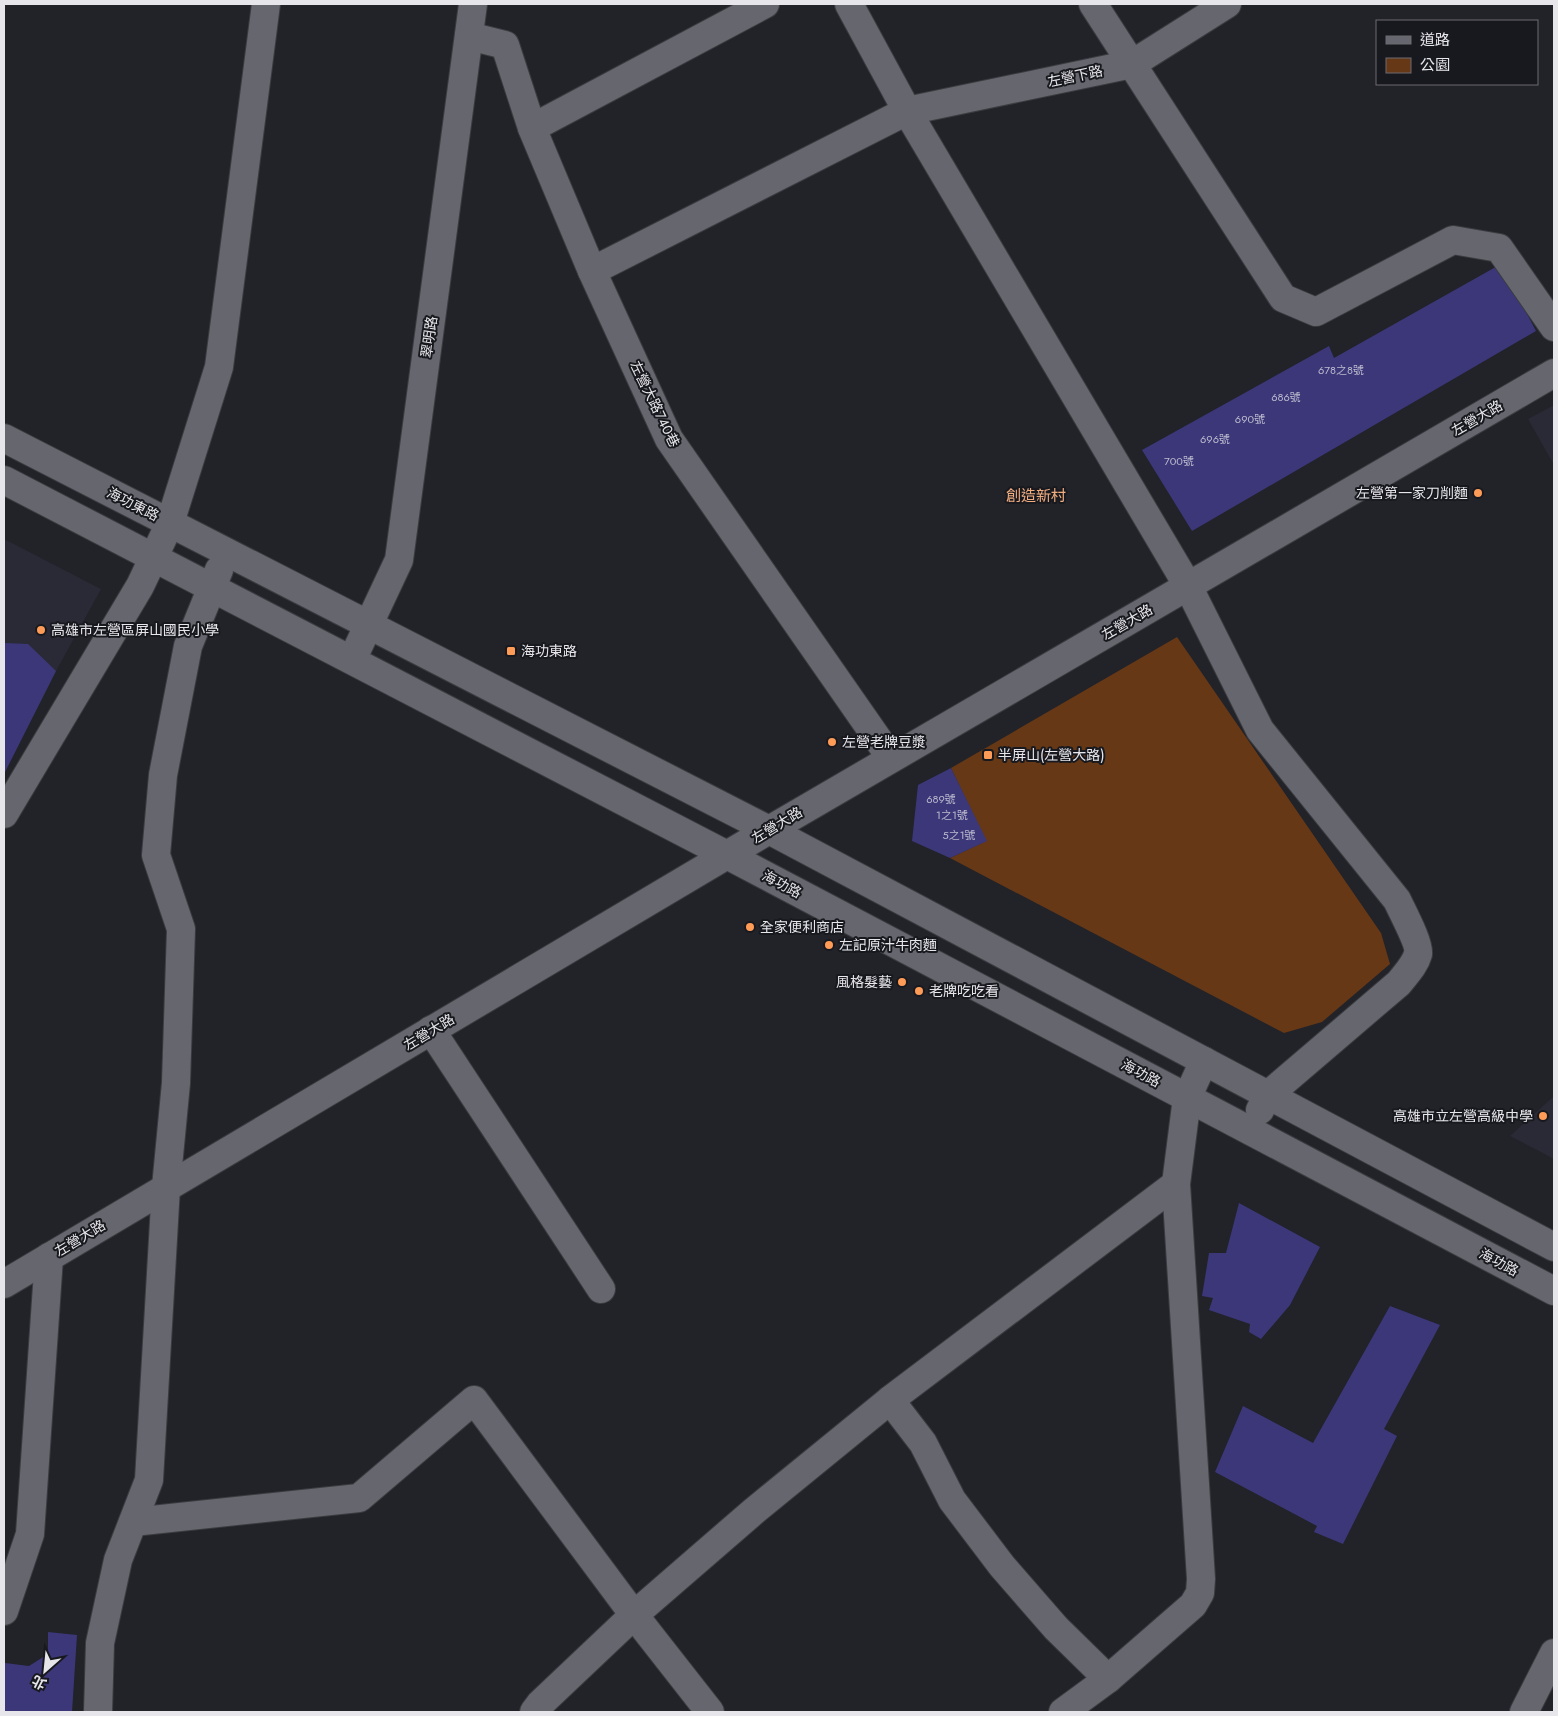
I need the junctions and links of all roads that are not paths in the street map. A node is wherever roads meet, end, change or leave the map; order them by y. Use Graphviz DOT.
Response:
graph roads {
  1 [pos="266,4"];
  2 [pos="473,4"];
  3 [pos="764,4"];
  4 [pos="848,4"];
  5 [pos="1093,4"];
  6 [pos="1227,4"];
  7 [pos="470,36"];
  8 [pos="1132,64"];
  9 [pos="907,111"];
  10 [pos="532,128"];
  11 [pos="592,271"];
  12 [pos="1554,327"];
  13 [pos="1554,373"];
  14 [pos="4,438"];
  15 [pos="4,480"];
  16 [pos="170,523"];
  17 [pos="228,552"];
  18 [pos="154,558"];
  19 [pos="1188,586"];
  20 [pos="211,587"];
  21 [pos="369,624"];
  22 [pos="352,660"];
  23 [pos="891,758"];
  24 [pos="4,814"];
  25 [pos="769,830"];
  26 [pos="727,855"];
  27 [pos="431,1030"];
  28 [pos="1204,1061"];
  29 [pos="1268,1095"];
  30 [pos="1187,1098"];
  31 [pos="1249,1130"];
  32 [pos="1176,1184"];
  33 [pos="166,1188"];
  34 [pos="1554,1247"];
  35 [pos="48,1257"];
  36 [pos="4,1284"];
  37 [pos="601,1289"];
  38 [pos="1554,1291"];
  39 [pos="890,1400"];
  40 [pos="132,1522"];
  41 [pos="4,1610"];
  42 [pos="634,1615"];
  43 [pos="1554,1653"];
  44 [pos="1108,1679"];
  45 [pos="98,1712"];
  46 [pos="534,1712"];
  47 [pos="710,1712"];
  48 [pos="1063,1712"];
  49 [pos="1524,1712"];
  1 -- 16 [label="street"];
  2 -- 7 [label="street, 翠明路"];
  3 -- 10 [label="street"];
  4 -- 9 [label="street"];
  5 -- 8 [label="street"];
  6 -- 8 [label="street, 左營下路"];
  7 -- 10 [label="street, 左營大路740巷"];
  7 -- 21 [label="street, 翠明路"];
  8 -- 9 [label="street, 左營下路"];
  8 -- 12 [label="street"];
  9 -- 11 [label="street, 左營下路"];
  9 -- 19 [label="street"];
  10 -- 11 [label="street, 左營大路740巷"];
  11 -- 23 [label="street, 左營大路740巷"];
  13 -- 19 [label="street, 左營大路"];
  14 -- 16 [label="street, 海功東路"];
  15 -- 18 [label="street"];
  16 -- 17 [label="street, 海功東路"];
  16 -- 18 [label="street"];
  17 -- 20 [label="street"];
  17 -- 21 [label="street, 海功東路"];
  18 -- 20 [label="street"];
  18 -- 24 [label="street"];
  19 -- 23 [label="street, 左營大路"];
  19 -- 29 [label="street"];
  20 -- 22 [label="street"];
  20 -- 33 [label="street"];
  21 -- 22 [label="street, 翠明路"];
  21 -- 25 [label="street, 海功東路"];
  22 -- 26 [label="street"];
  23 -- 25 [label="street, 左營大路"];
  25 -- 26 [label="street, 左營大路"];
  25 -- 28 [label="street"];
  26 -- 27 [label="street, 左營大路"];
  26 -- 30 [label="street, 海功路"];
  27 -- 33 [label="street, 左營大路"];
  27 -- 37 [label="street"];
  28 -- 29 [label="street"];
  28 -- 30 [label="street"];
  29 -- 31 [label="street"];
  29 -- 34 [label="street"];
  30 -- 31 [label="street, 海功路"];
  30 -- 32 [label="street"];
  31 -- 38 [label="street, 海功路"];
  32 -- 39 [label="street"];
  32 -- 44 [label="street"];
  33 -- 35 [label="street, 左營大路"];
  33 -- 40 [label="street"];
  35 -- 36 [label="street, 左營大路"];
  35 -- 41 [label="street"];
  39 -- 42 [label="street"];
  39 -- 44 [label="street"];
  40 -- 42 [label="street"];
  40 -- 45 [label="street"];
  42 -- 46 [label="street"];
  42 -- 47 [label="street"];
  43 -- 49 [label="street"];
  44 -- 48 [label="street"];
}
